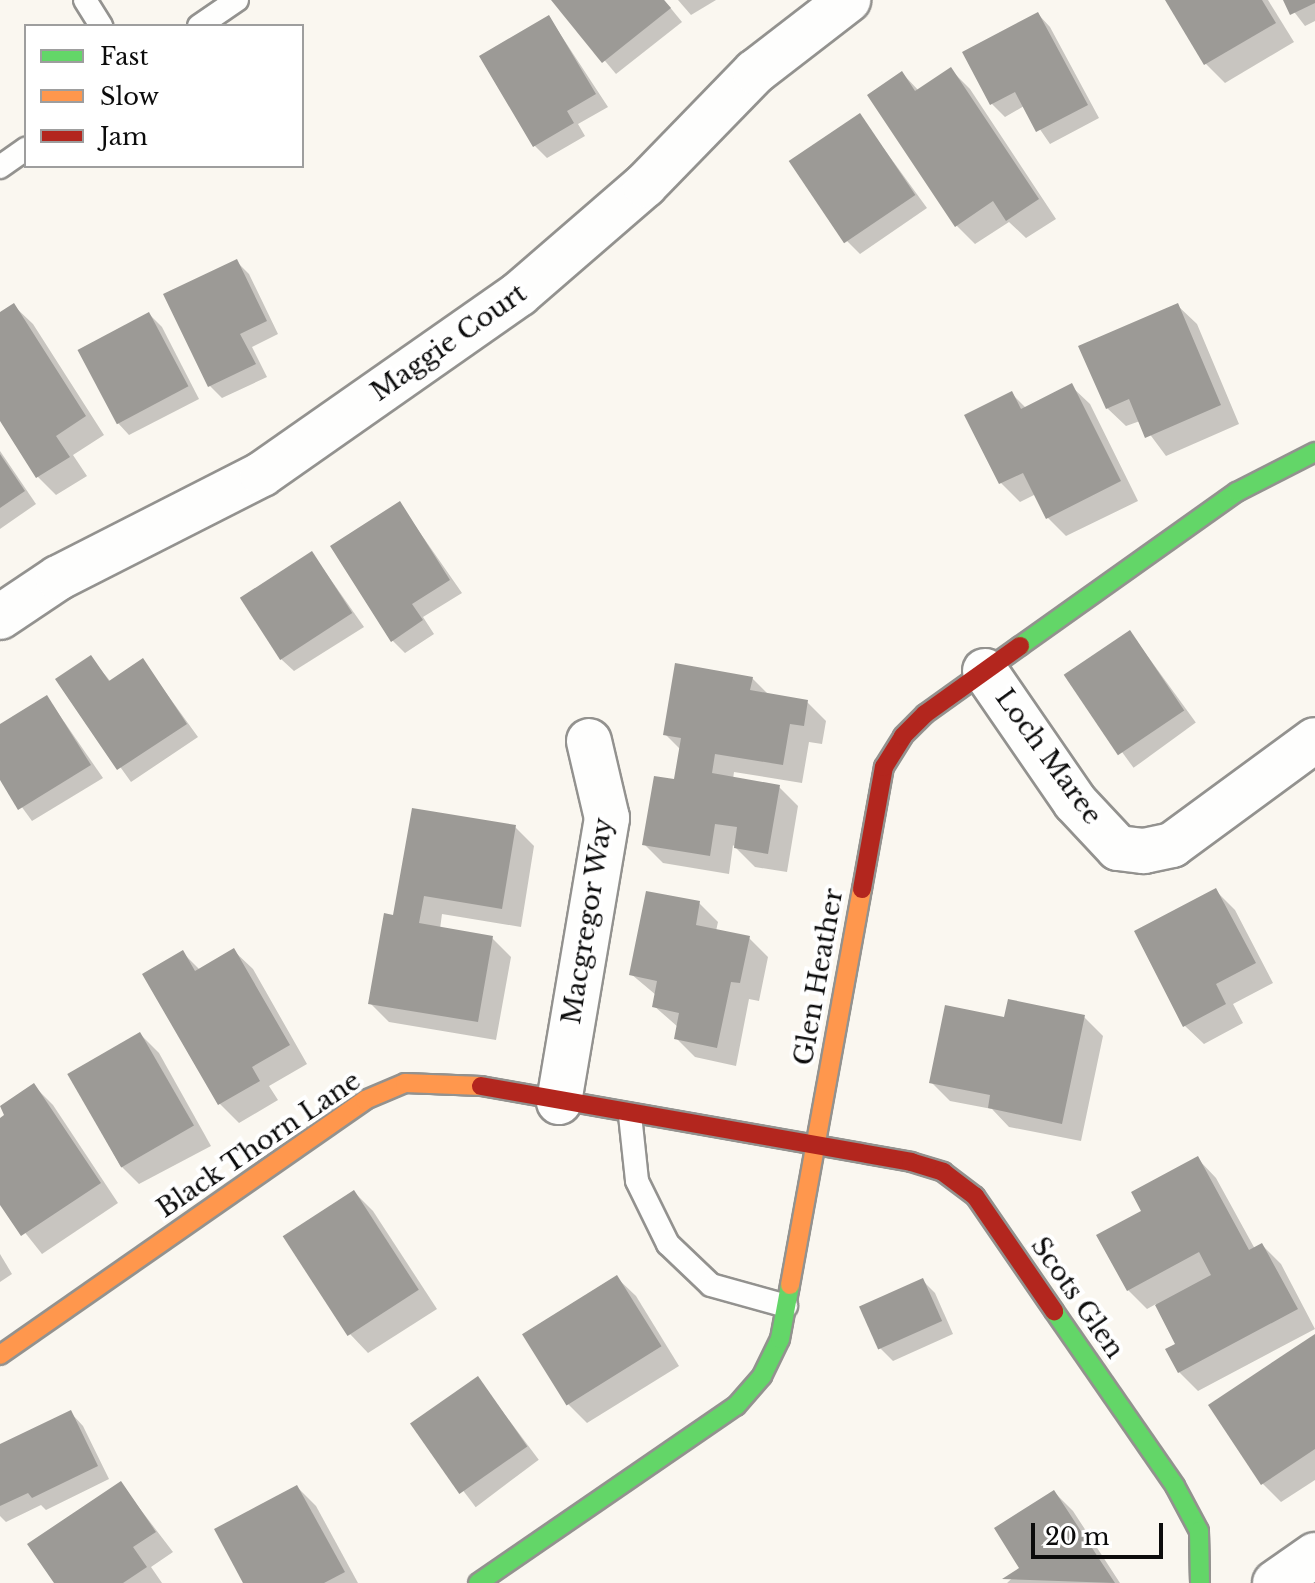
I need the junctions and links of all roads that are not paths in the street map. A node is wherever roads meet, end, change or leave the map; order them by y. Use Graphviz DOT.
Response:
graph roads {
  1 [pos="85,0"];
  2 [pos="237,0"];
  3 [pos="848,0"];
  4 [pos="100,24"];
  5 [pos="202,24"];
  6 [pos="24,150"];
  7 [pos="0,167"];
  8 [pos="1315,452"];
  9 [pos="0,617"];
  10 [pos="985,671"];
  11 [pos="1315,740"];
  12 [pos="589,741"];
  13 [pos="559,1102"];
  14 [pos="630,1115"];
  15 [pos="814,1148"];
  16 [pos="786,1306"];
  17 [pos="0,1355"];
  18 [pos="1315,1555"];
  19 [pos="478,1583"];
  20 [pos="1200,1583"];
  21 [pos="1275,1583"];
  1 -- 4 [label="lane"];
  2 -- 5 [label="lane"];
  3 -- 9 [label="street, Maggie Court"];
  6 -- 7 [label="lane"];
  8 -- 10 [label="street, Glen Heather"];
  10 -- 11 [label="street, Loch Maree"];
  10 -- 15 [label="street, Glen Heather"];
  12 -- 13 [label="street, Macgregor Way"];
  13 -- 14 [label="street, Black Thorn Lane"];
  13 -- 17 [label="street, Black Thorn Lane"];
  14 -- 15 [label="street, Black Thorn Lane"];
  14 -- 16 [label="lane"];
  15 -- 16 [label="street, Glen Heather"];
  15 -- 20 [label="street, Scots Glen"];
  16 -- 19 [label="street, Glen Heather"];
  18 -- 21 [label="street"];
}
